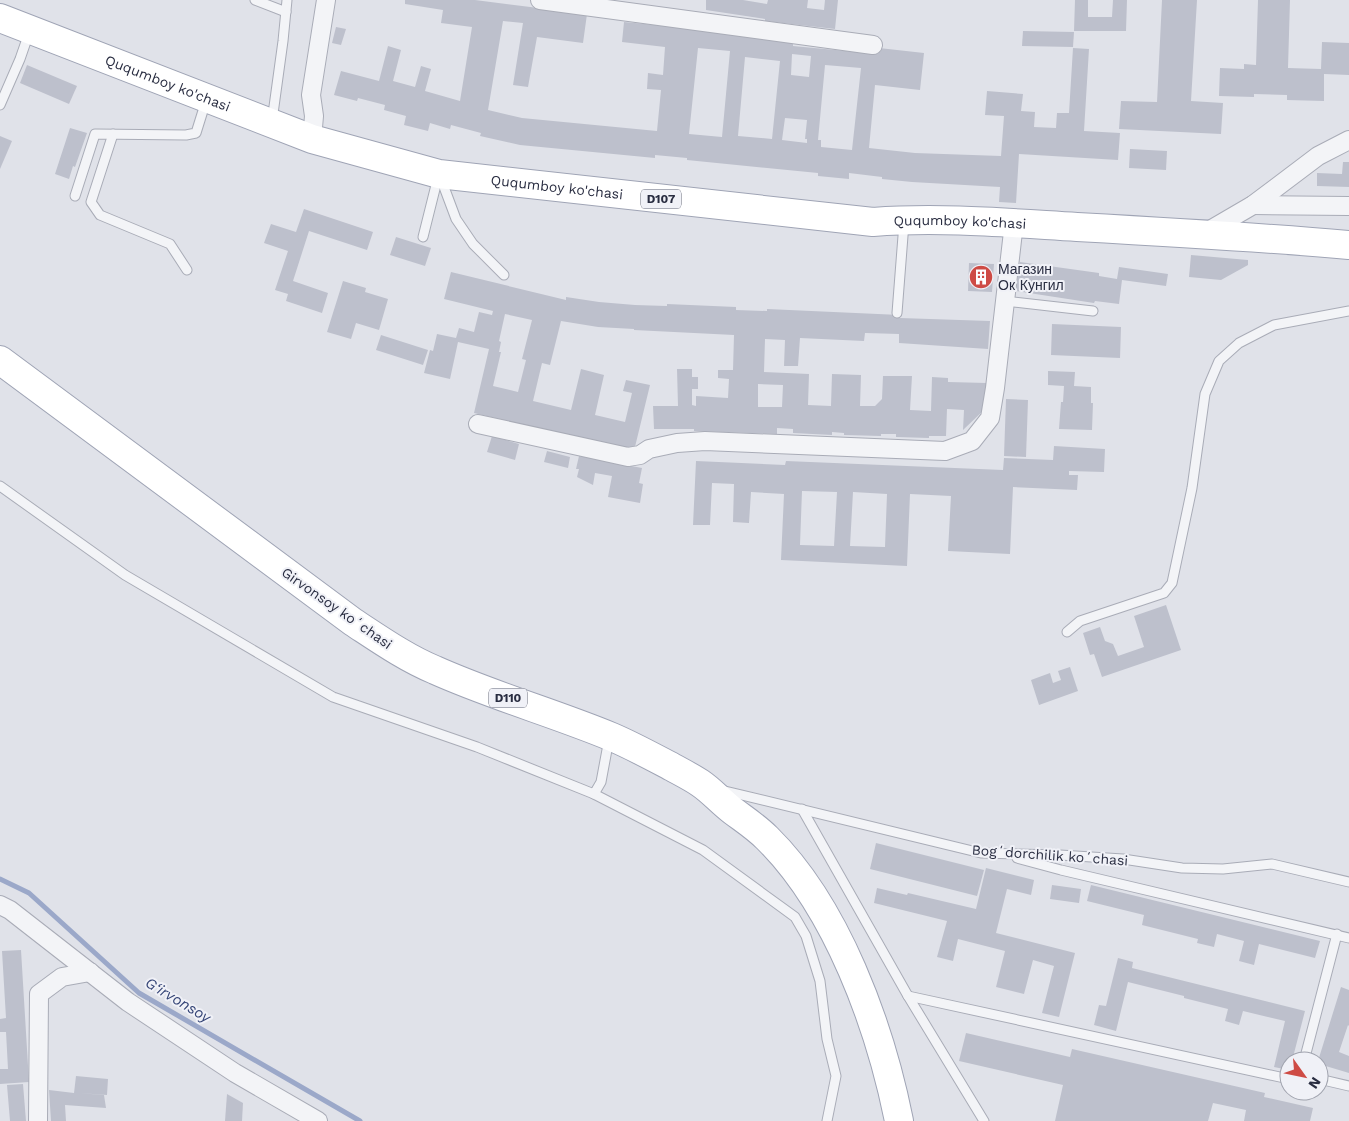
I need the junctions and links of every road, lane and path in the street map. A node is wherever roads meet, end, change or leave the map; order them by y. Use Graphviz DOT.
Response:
graph roads {
  1 [pos="255,0"];
  2 [pos="288,0"];
  3 [pos="326,0"];
  4 [pos="540,0"];
  5 [pos="286,12"];
  6 [pos="0,18"];
  7 [pos="30,29"];
  8 [pos="873,45"];
  9 [pos="207,98"];
  10 [pos="0,105"];
  11 [pos="272,123"];
  12 [pos="113,134"];
  13 [pos="312,139"];
  14 [pos="1349,140"];
  15 [pos="439,174"];
  16 [pos="75,196"];
  17 [pos="1253,205"];
  18 [pos="1349,206"];
  19 [pos="904,220"];
  20 [pos="1014,223"];
  21 [pos="1203,234"];
  22 [pos="423,237"];
  23 [pos="1349,245"];
  24 [pos="187,270"];
  25 [pos="504,275"];
  26 [pos="1005,301"];
  27 [pos="1349,311"];
  28 [pos="1092,312"];
  29 [pos="897,313"];
  30 [pos="0,360"];
  31 [pos="478,424"];
  32 [pos="0,486"];
  33 [pos="1067,632"];
  34 [pos="610,736"];
  35 [pos="697,781"];
  36 [pos="594,794"];
  37 [pos="802,809"];
  38 [pos="1005,854"];
  39 [pos="1349,882"];
  40 [pos="0,904"];
  41 [pos="1337,934"];
  42 [pos="1349,938"];
  43 [pos="90,972"];
  44 [pos="908,996"];
  45 [pos="1307,1051"];
  46 [pos="1279,1077"];
  47 [pos="1329,1081"];
  48 [pos="1349,1086"];
  49 [pos="38,1121"];
  50 [pos="318,1121"];
  51 [pos="827,1121"];
  52 [pos="899,1121"];
  53 [pos="984,1121"];
  1 -- 5 [label="lane"];
  2 -- 5 [label="lane"];
  3 -- 13 [label="street"];
  4 -- 8 [label="street"];
  5 -- 11 [label="lane"];
  6 -- 7 [label="main road, Ququmboy ko'chasi / D107"];
  7 -- 9 [label="main road, Ququmboy ko'chasi / D107"];
  7 -- 10 [label="lane"];
  9 -- 11 [label="main road, Ququmboy ko'chasi / D107"];
  9 -- 12 [label="lane"];
  11 -- 13 [label="main road, Ququmboy ko'chasi / D107"];
  12 -- 16 [label="lane"];
  12 -- 24 [label="lane"];
  13 -- 15 [label="main road, Ququmboy ko'chasi / D107"];
  14 -- 17 [label="street"];
  15 -- 19 [label="main road, Ququmboy ko'chasi / D107"];
  15 -- 22 [label="lane"];
  15 -- 25 [label="lane"];
  17 -- 18 [label="street"];
  17 -- 21 [label="street"];
  19 -- 20 [label="main road, Ququmboy ko'chasi / D107"];
  19 -- 29 [label="lane"];
  20 -- 21 [label="main road, Ququmboy ko'chasi / D107"];
  20 -- 26 [label="street"];
  21 -- 23 [label="main road, Ququmboy ko'chasi / D107"];
  26 -- 28 [label="lane"];
  26 -- 31 [label="street"];
  27 -- 33 [label="lane"];
  30 -- 34 [label="main road, Girvonsoy koʻchasi / D110"];
  32 -- 36 [label="lane"];
  34 -- 35 [label="main road, Girvonsoy koʻchasi / D110"];
  34 -- 36 [label="lane"];
  35 -- 37 [label="lane, Bogʻdorchilik koʻchasi"];
  35 -- 52 [label="main road, Girvonsoy koʻchasi / D110"];
  36 -- 51 [label="lane"];
  37 -- 38 [label="lane, Bogʻdorchilik koʻchasi"];
  37 -- 44 [label="lane"];
  38 -- 39 [label="lane, Bogʻdorchilik koʻchasi"];
  38 -- 41 [label="lane"];
  40 -- 43 [label="street"];
  41 -- 42 [label="lane"];
  41 -- 45 [label="lane"];
  43 -- 49 [label="street"];
  43 -- 50 [label="street"];
  44 -- 46 [label="lane"];
  44 -- 53 [label="lane"];
  47 -- 48 [label="lane"];
}
